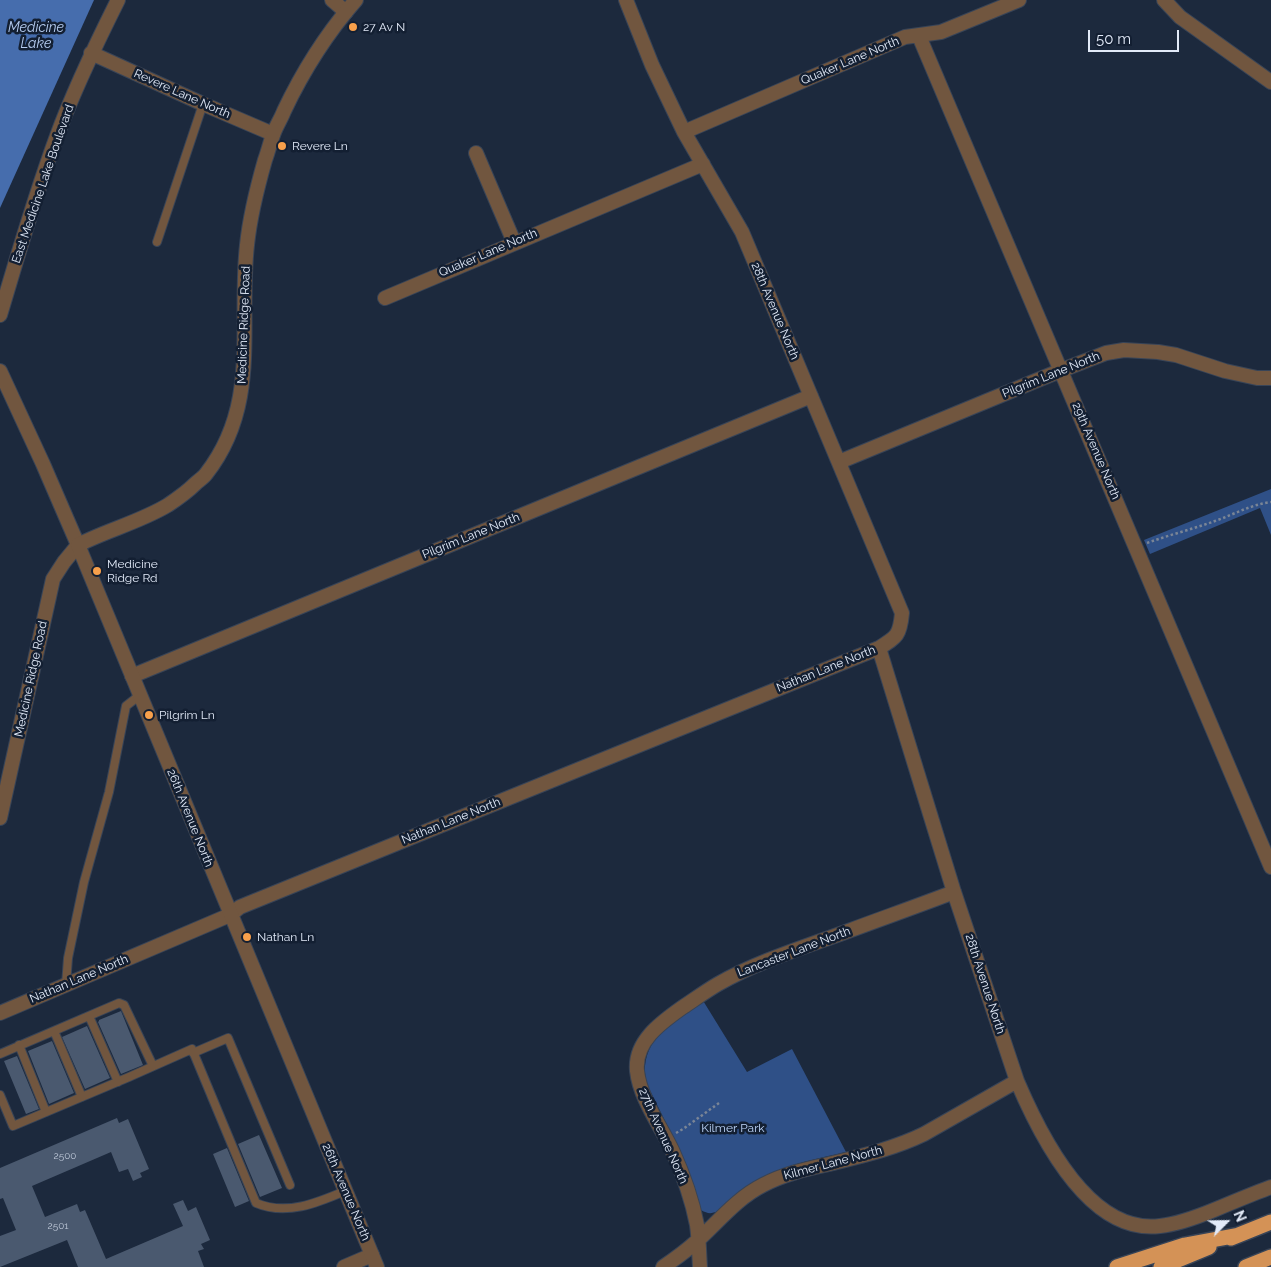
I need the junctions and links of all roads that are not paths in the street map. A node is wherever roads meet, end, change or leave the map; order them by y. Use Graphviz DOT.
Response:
graph roads {
  1 [pos="118,0"];
  2 [pos="332,0"];
  3 [pos="356,0"];
  4 [pos="626,0"];
  5 [pos="1019,0"];
  6 [pos="1164,0"];
  7 [pos="346,12"];
  8 [pos="919,36"];
  9 [pos="91,53"];
  10 [pos="1271,82"];
  11 [pos="203,104"];
  12 [pos="684,132"];
  13 [pos="273,134"];
  14 [pos="476,153"];
  15 [pos="703,164"];
  16 [pos="157,242"];
  17 [pos="514,242"];
  18 [pos="385,298"];
  19 [pos="0,315"];
  20 [pos="1062,370"];
  21 [pos="0,371"];
  22 [pos="1271,378"];
  23 [pos="811,396"];
  24 [pos="839,462"];
  25 [pos="78,545"];
  26 [pos="900,630"];
  27 [pos="879,648"];
  28 [pos="132,676"];
  29 [pos="140,695"];
  30 [pos="0,818"];
  31 [pos="1271,867"];
  32 [pos="954,892"];
  33 [pos="230,915"];
  34 [pos="66,985"];
  35 [pos="0,1012"];
  36 [pos="90,1016"];
  37 [pos="54,1030"];
  38 [pos="648,1037"];
  39 [pos="18,1045"];
  40 [pos="193,1053"];
  41 [pos="0,1054"];
  42 [pos="153,1066"];
  43 [pos="1017,1081"];
  44 [pos="118,1082"];
  45 [pos="0,1095"];
  46 [pos="82,1097"];
  47 [pos="46,1112"];
  48 [pos="290,1185"];
  49 [pos="1271,1187"];
  50 [pos="345,1192"];
  51 [pos="1271,1222"];
  52 [pos="1239,1235"];
  53 [pos="698,1240"];
  54 [pos="1271,1257"];
  55 [pos="374,1261"];
  56 [pos="344,1267"];
  57 [pos="663,1267"];
  58 [pos="700,1267"];
  59 [pos="1117,1267"];
  60 [pos="1161,1267"];
  61 [pos="1246,1267"];
  1 -- 9 [label="street, East Medicine Lake Boulevard"];
  2 -- 7 [label="street"];
  3 -- 7 [label="street, Medicine Ridge Road"];
  4 -- 12 [label="street, 28th Avenue North"];
  5 -- 8 [label="street, Quaker Lane North"];
  6 -- 10 [label="street"];
  7 -- 13 [label="street, Medicine Ridge Road"];
  8 -- 12 [label="street, Quaker Lane North"];
  8 -- 20 [label="street, 29th Avenue North"];
  9 -- 11 [label="street, Revere Lane North"];
  9 -- 19 [label="street, East Medicine Lake Boulevard"];
  11 -- 13 [label="street, Revere Lane North"];
  11 -- 16 [label="lane"];
  12 -- 15 [label="street, 28th Avenue North"];
  13 -- 25 [label="street, Medicine Ridge Road"];
  14 -- 17 [label="street"];
  15 -- 17 [label="street, Quaker Lane North"];
  15 -- 23 [label="street, 28th Avenue North"];
  17 -- 18 [label="street, Quaker Lane North"];
  20 -- 22 [label="street, Pilgrim Lane North"];
  20 -- 24 [label="street, Pilgrim Lane North"];
  20 -- 31 [label="street, 29th Avenue North"];
  21 -- 25 [label="street, 26th Avenue North"];
  23 -- 24 [label="street, 28th Avenue North"];
  23 -- 28 [label="street, Pilgrim Lane North"];
  24 -- 26 [label="street, 28th Avenue North"];
  25 -- 28 [label="street, 26th Avenue North"];
  25 -- 30 [label="street, Medicine Ridge Road"];
  26 -- 27 [label="street, Nathan Lane North"];
  27 -- 32 [label="street, 28th Avenue North"];
  27 -- 33 [label="street, Nathan Lane North"];
  28 -- 29 [label="street, 26th Avenue North"];
  29 -- 33 [label="street, 26th Avenue North"];
  29 -- 34 [label="lane"];
  32 -- 38 [label="street, Lancaster Lane North"];
  32 -- 43 [label="street, 28th Avenue North"];
  33 -- 34 [label="street, Nathan Lane North"];
  33 -- 50 [label="street, 26th Avenue North"];
  34 -- 35 [label="street, Nathan Lane North"];
  36 -- 37 [label="lane"];
  36 -- 42 [label="lane"];
  36 -- 44 [label="lane"];
  37 -- 39 [label="lane"];
  37 -- 46 [label="lane"];
  38 -- 53 [label="street, 27th Avenue North"];
  39 -- 41 [label="lane"];
  39 -- 47 [label="lane"];
  40 -- 42 [label="lane"];
  40 -- 48 [label="lane"];
  40 -- 50 [label="lane"];
  42 -- 44 [label="lane"];
  43 -- 49 [label="street, 28th Avenue North"];
  43 -- 53 [label="street, Kilmer Lane North"];
  44 -- 46 [label="lane"];
  45 -- 47 [label="lane"];
  46 -- 47 [label="lane"];
  50 -- 55 [label="street, 26th Avenue North"];
  51 -- 52 [label="highway"];
  52 -- 59 [label="highway"];
  52 -- 60 [label="highway"];
  53 -- 57 [label="street, Kilmer Lane North"];
  53 -- 58 [label="street, 27th Avenue North"];
  54 -- 61 [label="highway"];
  55 -- 56 [label="street"];
}
